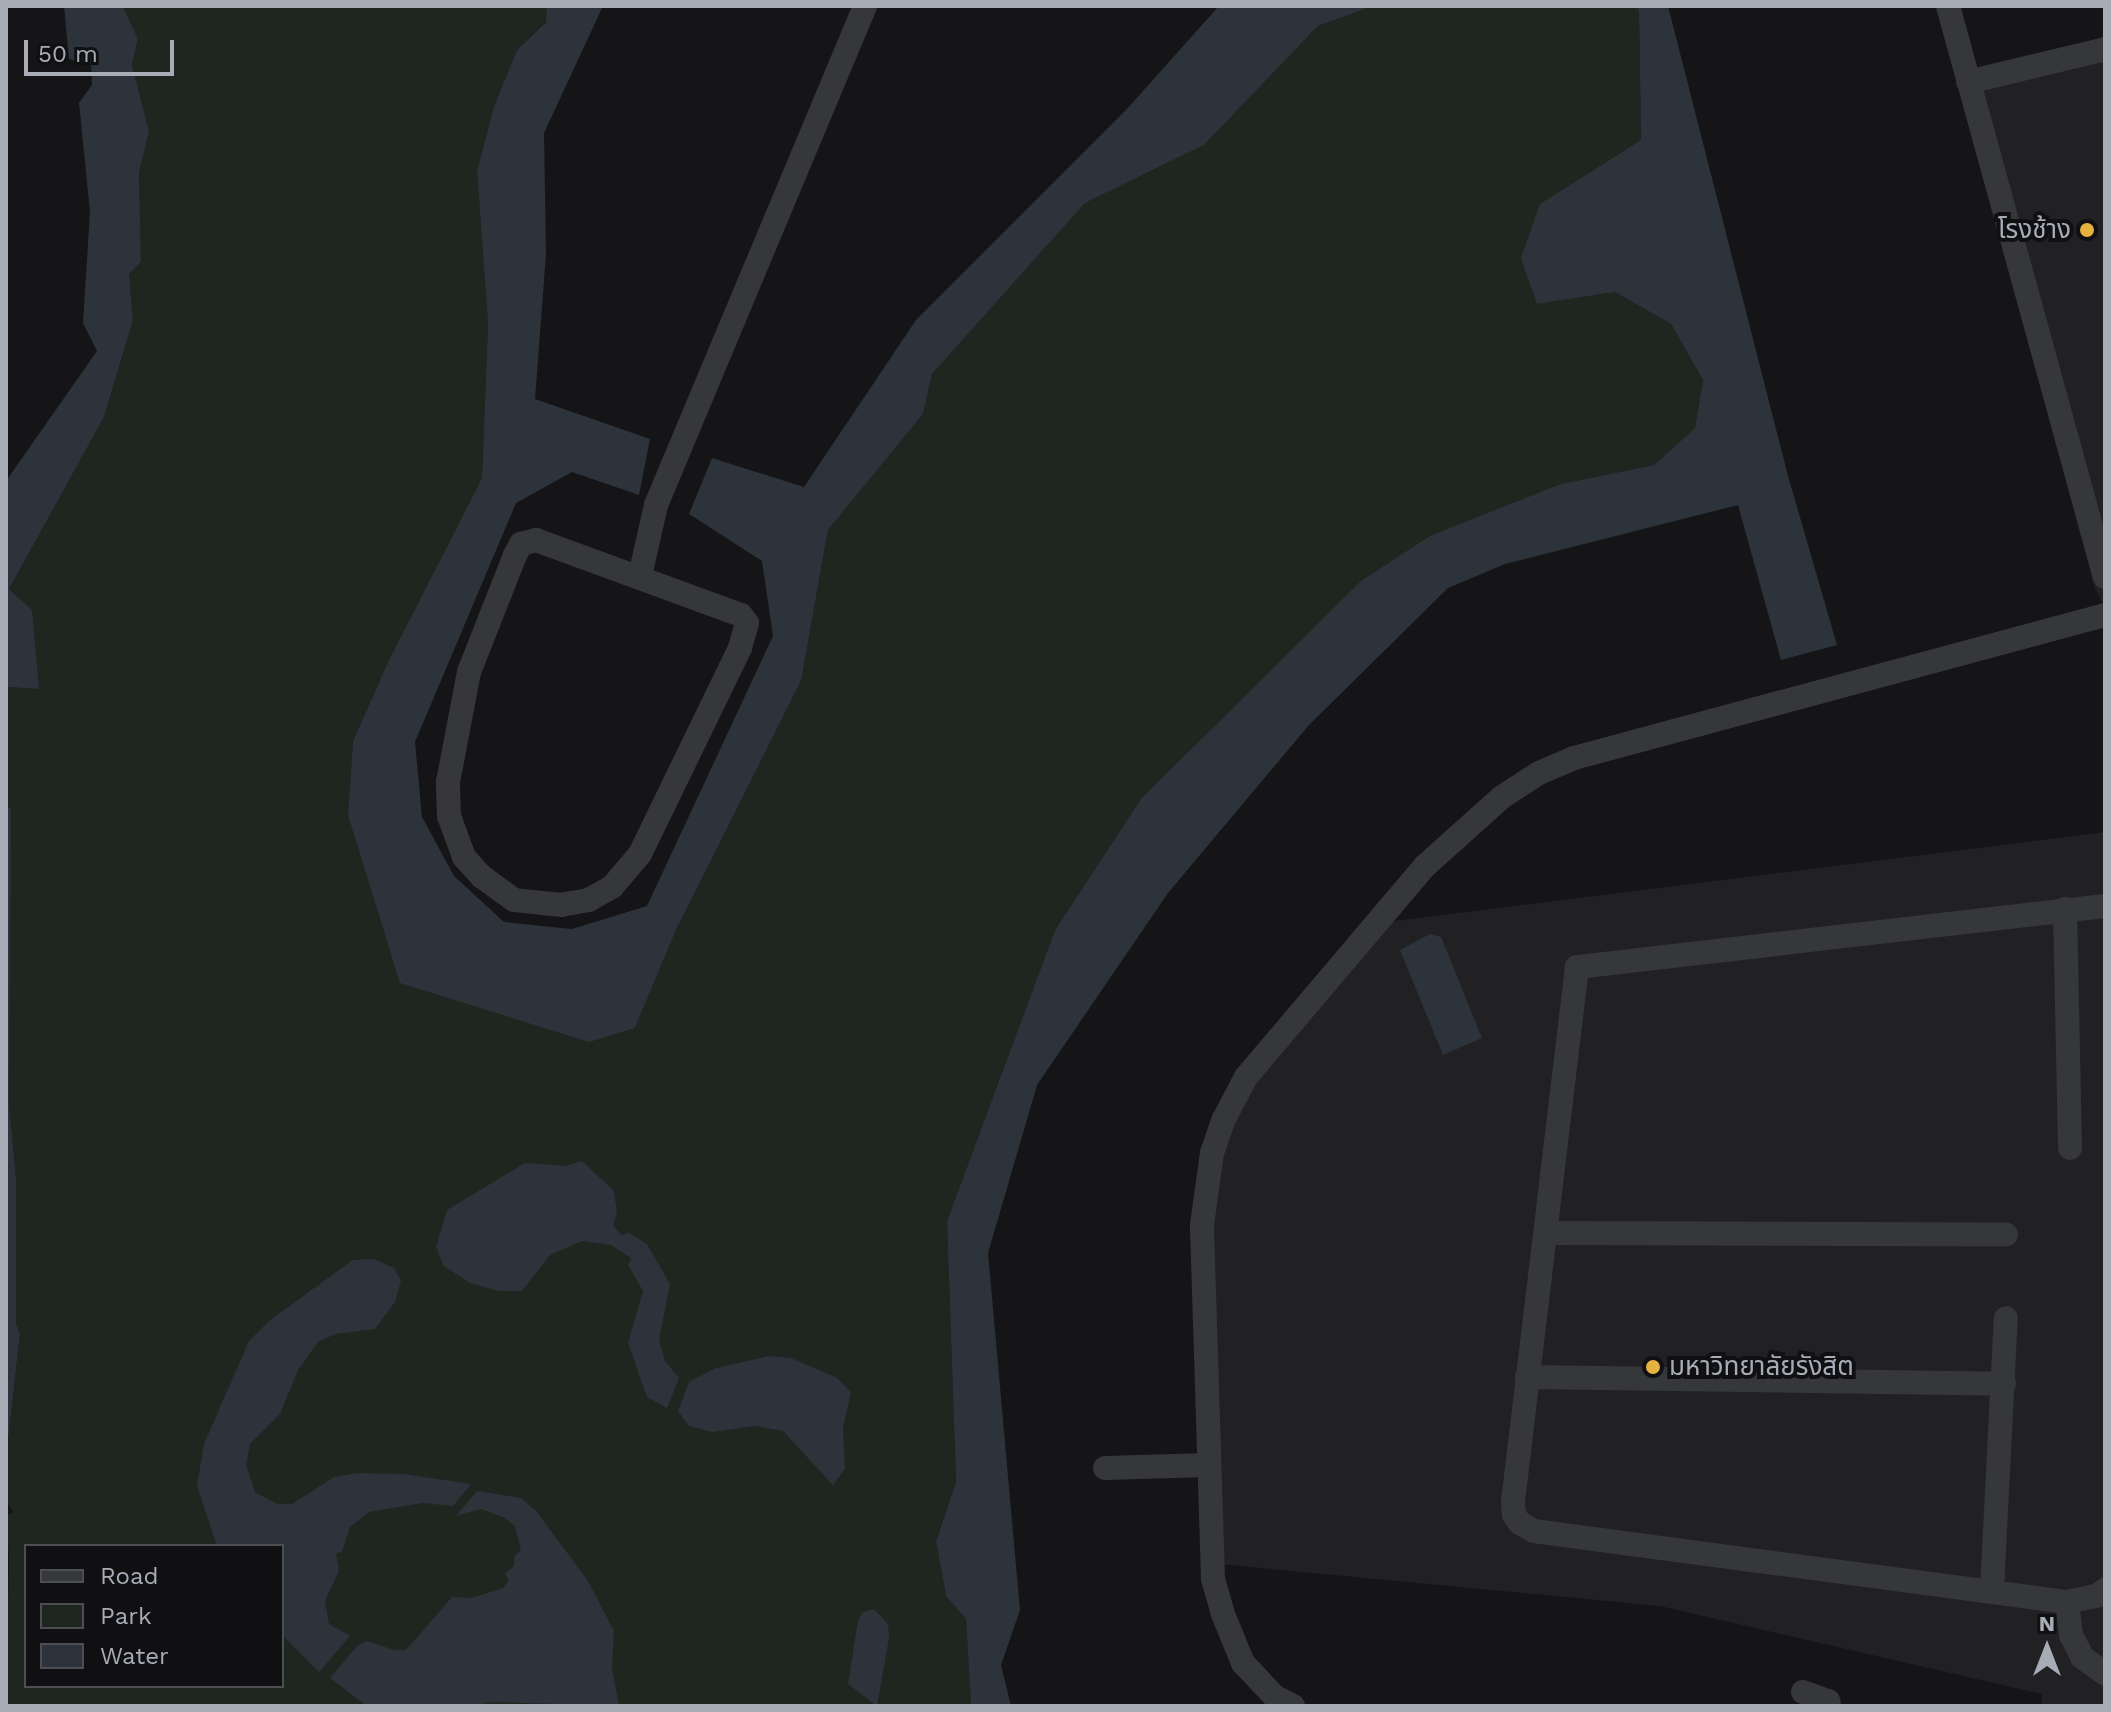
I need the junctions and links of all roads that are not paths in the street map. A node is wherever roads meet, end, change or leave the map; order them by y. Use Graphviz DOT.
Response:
graph roads {
  1 [pos="865,6"];
  2 [pos="1948,6"];
  3 [pos="2105,49"];
  4 [pos="1968,82"];
  5 [pos="640,576"];
  6 [pos="2105,577"];
  7 [pos="2105,615"];
  8 [pos="2105,906"];
  9 [pos="2065,909"];
  10 [pos="2070,1148"];
  11 [pos="1547,1233"];
  12 [pos="2006,1235"];
  13 [pos="2006,1318"];
  14 [pos="1527,1377"];
  15 [pos="2004,1384"];
  16 [pos="1209,1465"];
  17 [pos="1105,1468"];
  18 [pos="1992,1590"];
  19 [pos="2105,1590"];
  20 [pos="2067,1602"];
  21 [pos="2105,1674"];
  22 [pos="1803,1692"];
  23 [pos="1293,1706"];
  24 [pos="1829,1706"];
  1 -- 5 [label="street"];
  2 -- 4 [label="street"];
  3 -- 4 [label="street"];
  4 -- 6 [label="street"];
  5 -- 5 [label="street"];
  7 -- 16 [label="street"];
  8 -- 9 [label="street"];
  9 -- 10 [label="street"];
  9 -- 11 [label="street"];
  11 -- 12 [label="street"];
  11 -- 14 [label="street"];
  13 -- 15 [label="street"];
  14 -- 15 [label="street"];
  14 -- 18 [label="street"];
  15 -- 18 [label="street"];
  16 -- 17 [label="street"];
  16 -- 23 [label="street"];
  18 -- 20 [label="street"];
  19 -- 20 [label="street"];
  20 -- 21 [label="street"];
  22 -- 24 [label="street"];
}
